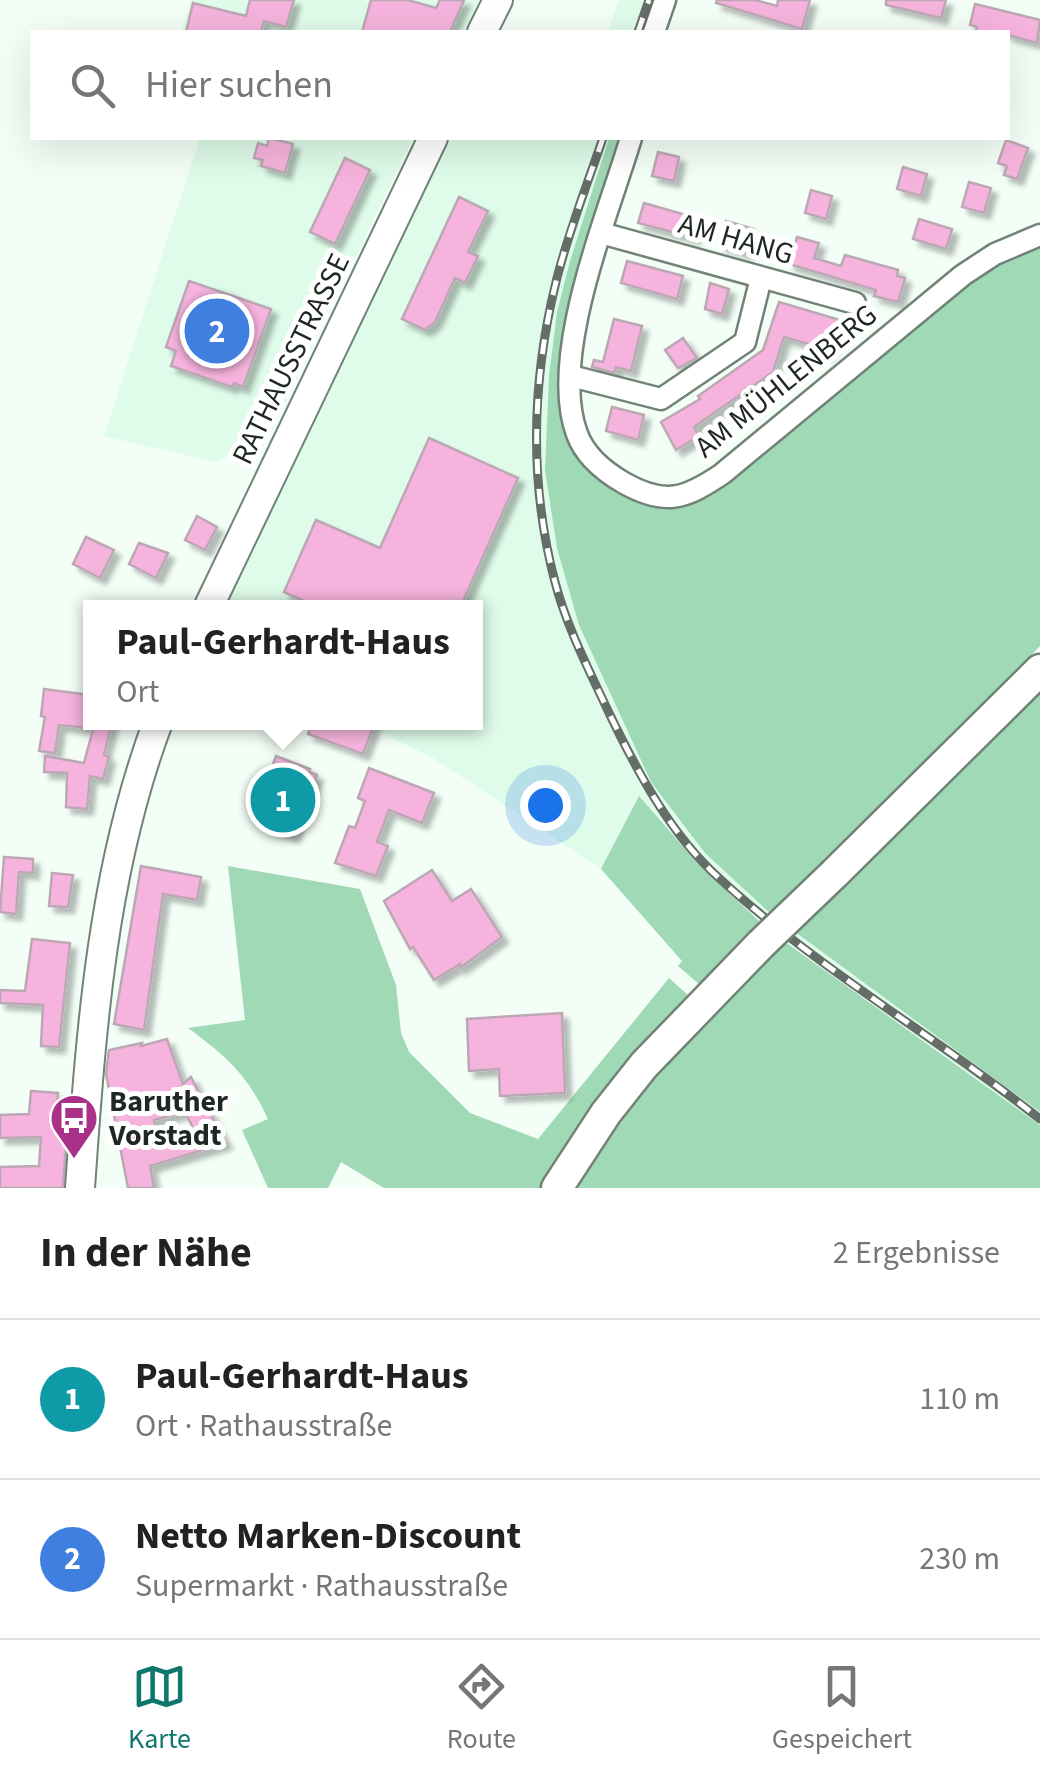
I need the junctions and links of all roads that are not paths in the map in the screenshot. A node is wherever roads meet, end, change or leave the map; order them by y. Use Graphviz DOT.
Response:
graph roads {
  1 [pos="498,0"];
  2 [pos="665,0"];
  3 [pos="487,30"];
  4 [pos="655,30"];
  5 [pos="431,140"];
  6 [pos="630,140"];
  7 [pos="601,232"];
  8 [pos="1040,235"];
  9 [pos="761,278"];
  10 [pos="855,303"];
  11 [pos="571,376"];
  12 [pos="212,600"];
  13 [pos="1040,670"];
  14 [pos="155,730"];
  15 [pos="80,1188"];
  16 [pos="557,1188"];
  1 -- 3 [label="main road"];
  2 -- 4 [label="street"];
  5 -- 12 [label="main road, RATHAUSSTRASSE"];
  6 -- 7 [label="street, AM MÜHLENBERG"];
  7 -- 9 [label="street, AM HANG"];
  7 -- 11 [label="street, AM MÜHLENBERG"];
  8 -- 11 [label="street, AM MÜHLENBERG"];
  9 -- 10 [label="street, AM HANG"];
  9 -- 11 [label="street"];
  13 -- 16 [label="main road, bridge"];
  14 -- 15 [label="main road"];
}
